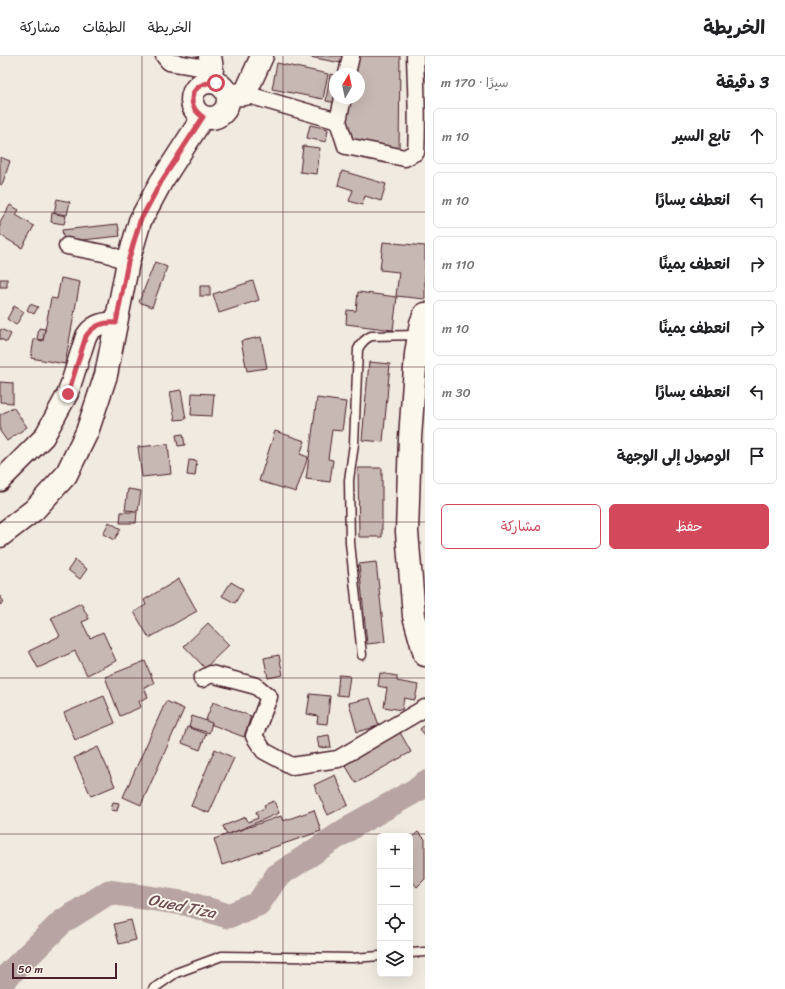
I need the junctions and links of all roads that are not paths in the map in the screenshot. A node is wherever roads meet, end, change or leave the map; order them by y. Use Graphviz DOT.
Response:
graph roads {
  1 [pos="164,56"];
  2 [pos="262,56"];
  3 [pos="351,56"];
  4 [pos="415,56"];
  5 [pos="348,68"];
  6 [pos="210,69"];
  7 [pos="236,94"];
  8 [pos="342,104"];
  9 [pos="203,117"];
  10 [pos="338,121"];
  11 [pos="67,246"];
  12 [pos="128,262"];
  13 [pos="425,314"];
  14 [pos="116,323"];
  15 [pos="418,335"];
  16 [pos="0,481"];
  17 [pos="0,536"];
  18 [pos="362,655"];
  19 [pos="425,655"];
  20 [pos="202,679"];
  21 [pos="425,708"];
  22 [pos="425,952"];
  23 [pos="413,953"];
  24 [pos="377,956"];
  25 [pos="153,989"];
  1 -- 6 [label="street"];
  2 -- 7 [label="main road"];
  3 -- 5 [label="street"];
  4 -- 10 [label="street"];
  6 -- 7 [label="main road"];
  6 -- 9 [label="main road"];
  7 -- 9 [label="main road"];
  7 -- 10 [label="street"];
  8 -- 10 [label="street"];
  9 -- 12 [label="main road"];
  11 -- 12 [label="street"];
  12 -- 14 [label="main road"];
  13 -- 15 [label="main road"];
  14 -- 16 [label="street"];
  14 -- 17 [label="main road"];
  15 -- 18 [label="lane"];
  15 -- 19 [label="main road"];
  20 -- 21 [label="street"];
  22 -- 23 [label="lane"];
  24 -- 25 [label="lane"];
}
